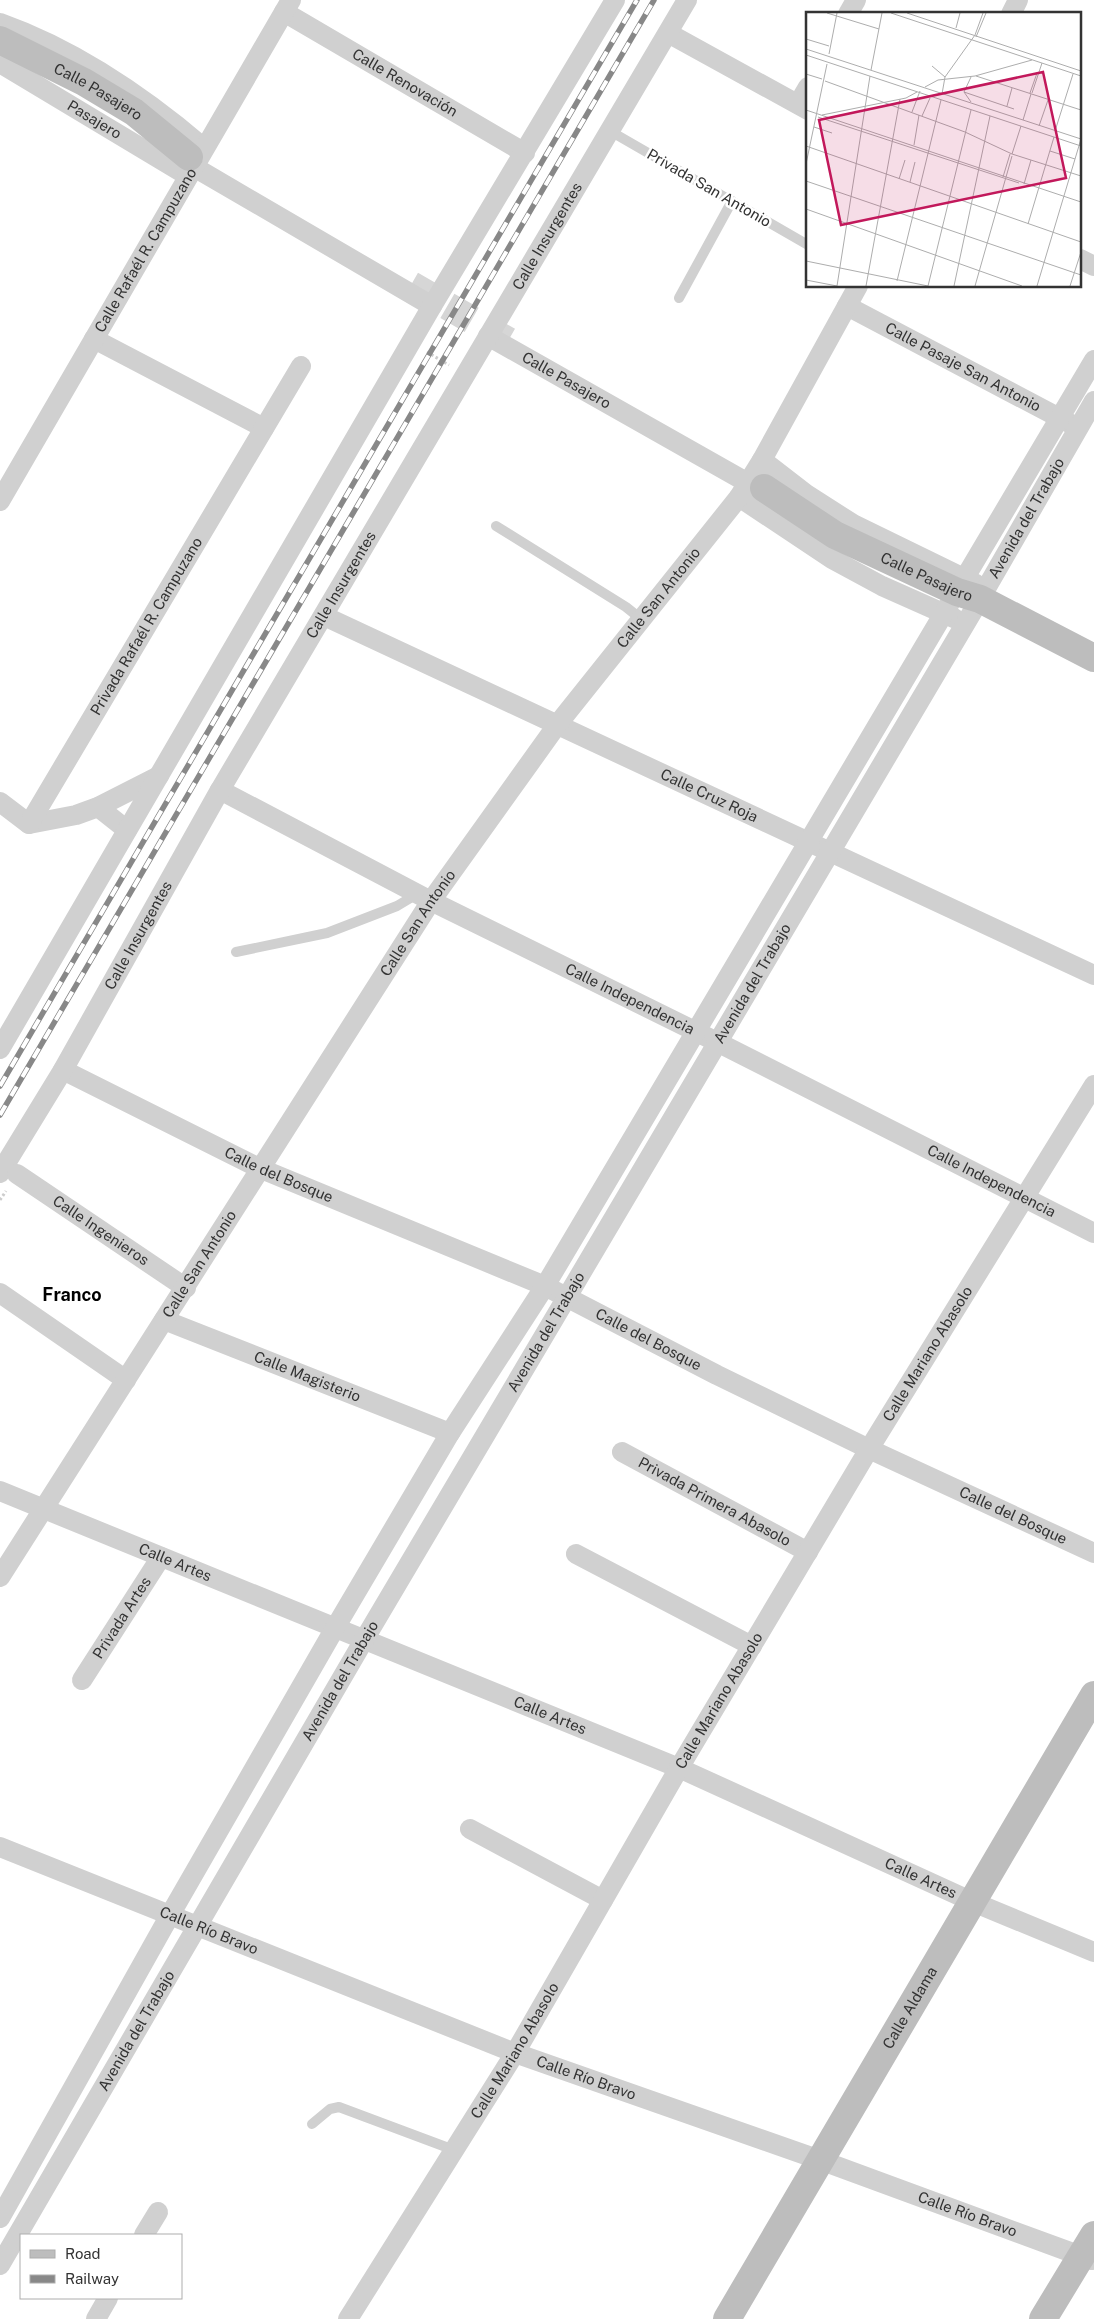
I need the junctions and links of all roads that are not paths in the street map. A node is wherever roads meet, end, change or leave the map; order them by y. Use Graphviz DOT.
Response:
graph roads {
  1 [pos="688,0"];
  2 [pos="856,0"];
  3 [pos="1018,0"];
  4 [pos="611,2"];
  5 [pos="287,6"];
  6 [pos="849,12"];
  7 [pos="1012,12"];
  8 [pos="0,23"];
  9 [pos="668,33"];
  10 [pos="0,40"];
  11 [pos="0,63"];
  12 [pos="805,100"];
  13 [pos="610,131"];
  14 [pos="525,153"];
  15 [pos="194,162"];
  16 [pos="732,201"];
  17 [pos="806,244"];
  18 [pos="1082,260"];
  19 [pos="1094,266"];
  20 [pos="857,288"];
  21 [pos="679,298"];
  22 [pos="432,306"];
  23 [pos="847,306"];
  24 [pos="488,336"];
  25 [pos="94,339"];
  26 [pos="1094,360"];
  27 [pos="301,366"];
  28 [pos="1094,401"];
  29 [pos="1060,418"];
  30 [pos="264,428"];
  31 [pos="1078,428"];
  32 [pos="762,460"];
  33 [pos="750,489"];
  34 [pos="0,501"];
  35 [pos="496,526"];
  36 [pos="966,594"];
  37 [pos="324,616"];
  38 [pos="641,619"];
  39 [pos="965,624"];
  40 [pos="1094,658"];
  41 [pos="557,725"];
  42 [pos="160,776"];
  43 [pos="220,790"];
  44 [pos="0,802"];
  45 [pos="98,807"];
  46 [pos="30,824"];
  47 [pos="127,830"];
  48 [pos="809,842"];
  49 [pos="829,851"];
  50 [pos="424,898"];
  51 [pos="236,952"];
  52 [pos="1094,975"];
  53 [pos="696,1031"];
  54 [pos="717,1042"];
  55 [pos="1,1045"];
  56 [pos="63,1070"];
  57 [pos="1094,1085"];
  58 [pos="259,1168"];
  59 [pos="8,1174"];
  60 [pos="1024,1197"];
  61 [pos="1094,1233"];
  62 [pos="545,1286"];
  63 [pos="186,1288"];
  64 [pos="0,1293"];
  65 [pos="567,1298"];
  66 [pos="164,1320"];
  67 [pos="126,1380"];
  68 [pos="450,1433"];
  69 [pos="869,1449"];
  70 [pos="622,1452"];
  71 [pos="0,1491"];
  72 [pos="43,1509"];
  73 [pos="808,1552"];
  74 [pos="1094,1553"];
  75 [pos="576,1554"];
  76 [pos="161,1557"];
  77 [pos="0,1577"];
  78 [pos="335,1628"];
  79 [pos="364,1640"];
  80 [pos="752,1646"];
  81 [pos="82,1680"];
  82 [pos="1094,1695"];
  83 [pos="679,1768"];
  84 [pos="470,1829"];
  85 [pos="0,1847"];
  86 [pos="603,1900"];
  87 [pos="973,1902"];
  88 [pos="170,1915"];
  89 [pos="197,1926"];
  90 [pos="1094,1952"];
  91 [pos="515,2053"];
  92 [pos="312,2124"];
  93 [pos="454,2150"];
  94 [pos="820,2160"];
  95 [pos="158,2212"];
  96 [pos="0,2218"];
  97 [pos="145,2234"];
  98 [pos="1090,2250"];
  99 [pos="0,2265"];
  100 [pos="107,2299"];
  101 [pos="96,2319"];
  102 [pos="348,2319"];
  103 [pos="727,2319"];
  104 [pos="1043,2319"];
  1 -- 9 [label="street, Calle Insurgentes"];
  2 -- 6 [label="street"];
  3 -- 7 [label="street"];
  4 -- 14 [label="street"];
  5 -- 14 [label="street, Calle Renovación"];
  5 -- 15 [label="street, Calle Rafaél R. Campuzano"];
  8 -- 15 [label="street"];
  9 -- 12 [label="street"];
  9 -- 13 [label="street, Calle Insurgentes"];
  10 -- 15 [label="street, Calle Pasajero"];
  11 -- 15 [label="street, Pasajero"];
  13 -- 16 [label="lane, Privada San Antonio"];
  13 -- 24 [label="street, Calle Insurgentes"];
  14 -- 22 [label="street"];
  15 -- 22 [label="street, Calle Pasajero"];
  15 -- 25 [label="street, Calle Rafaél R. Campuzano"];
  16 -- 17 [label="lane, Privada San Antonio"];
  16 -- 21 [label="lane"];
  18 -- 19 [label="street"];
  20 -- 23 [label="street, Calle San Antonio"];
  22 -- 42 [label="street"];
  23 -- 29 [label="street, Calle Pasaje San Antonio"];
  23 -- 32 [label="street, Calle San Antonio"];
  24 -- 33 [label="street, Calle Pasajero"];
  24 -- 37 [label="street, Calle Insurgentes"];
  25 -- 30 [label="street"];
  25 -- 34 [label="street, Calle Rafaél R. Campuzano"];
  26 -- 29 [label="street, Avenida del Trabajo"];
  27 -- 30 [label="street, Privada Rafaél R. Campuzano"];
  28 -- 31 [label="street, Avenida del Trabajo"];
  29 -- 31 [label="street, Calle Pasaje San Antonio"];
  29 -- 36 [label="street, Avenida del Trabajo"];
  30 -- 46 [label="street, Privada Rafaél R. Campuzano"];
  31 -- 36 [label="street, Avenida del Trabajo"];
  32 -- 33 [label="street, Calle San Antonio"];
  32 -- 36 [label="street"];
  33 -- 36 [label="street, Calle Pasajero"];
  33 -- 38 [label="street, Calle San Antonio"];
  35 -- 38 [label="lane"];
  36 -- 39 [label="street, Avenida del Trabajo"];
  36 -- 39 [label="street"];
  36 -- 40 [label="street, Calle Pasajero"];
  36 -- 48 [label="street, Avenida del Trabajo"];
  37 -- 41 [label="street, Calle Cruz Roja"];
  37 -- 43 [label="street, Calle Insurgentes"];
  38 -- 41 [label="street, Calle San Antonio"];
  39 -- 49 [label="street, Avenida del Trabajo"];
  41 -- 48 [label="street, Calle Cruz Roja"];
  41 -- 50 [label="street, Calle San Antonio"];
  42 -- 45 [label="street"];
  42 -- 47 [label="street"];
  43 -- 50 [label="street, Calle Independencia"];
  43 -- 56 [label="street, Calle Insurgentes"];
  44 -- 46 [label="street"];
  45 -- 46 [label="street"];
  45 -- 47 [label="street"];
  47 -- 55 [label="street"];
  48 -- 49 [label="street, Calle Cruz Roja"];
  48 -- 53 [label="street, Avenida del Trabajo"];
  49 -- 52 [label="street, Calle Cruz Roja"];
  49 -- 54 [label="street, Avenida del Trabajo"];
  50 -- 51 [label="lane"];
  50 -- 53 [label="street, Calle Independencia"];
  50 -- 58 [label="street, Calle San Antonio"];
  53 -- 54 [label="street, Calle Independencia"];
  53 -- 62 [label="street, Avenida del Trabajo"];
  54 -- 60 [label="street, Calle Independencia"];
  54 -- 65 [label="street, Avenida del Trabajo"];
  56 -- 58 [label="street, Calle del Bosque"];
  56 -- 59 [label="street, Calle Insurgentes"];
  57 -- 60 [label="street, Calle Mariano Abasolo"];
  58 -- 62 [label="street, Calle del Bosque"];
  58 -- 63 [label="street, Calle San Antonio"];
  59 -- 63 [label="street, Calle Ingenieros"];
  60 -- 61 [label="street, Calle Independencia"];
  60 -- 69 [label="street, Calle Mariano Abasolo"];
  62 -- 65 [label="street, Calle del Bosque"];
  62 -- 68 [label="street, Avenida del Trabajo"];
  63 -- 66 [label="street, Calle San Antonio"];
  64 -- 67 [label="street"];
  65 -- 69 [label="street, Calle del Bosque"];
  65 -- 79 [label="street, Avenida del Trabajo"];
  66 -- 67 [label="street, Calle San Antonio"];
  66 -- 68 [label="street, Calle Magisterio"];
  67 -- 72 [label="street, Calle San Antonio"];
  68 -- 78 [label="street, Avenida del Trabajo"];
  69 -- 73 [label="street, Calle Mariano Abasolo"];
  69 -- 74 [label="street, Calle del Bosque"];
  70 -- 73 [label="street, Privada Primera Abasolo"];
  71 -- 72 [label="street, Calle Artes"];
  72 -- 76 [label="street, Calle Artes"];
  72 -- 77 [label="street, Calle San Antonio"];
  73 -- 80 [label="street, Calle Mariano Abasolo"];
  75 -- 80 [label="street"];
  76 -- 78 [label="street, Calle Artes"];
  76 -- 81 [label="street, Privada Artes"];
  78 -- 79 [label="street, Calle Artes"];
  78 -- 88 [label="street, Avenida del Trabajo"];
  79 -- 83 [label="street, Calle Artes"];
  79 -- 89 [label="street, Avenida del Trabajo"];
  80 -- 83 [label="street, Calle Mariano Abasolo"];
  82 -- 87 [label="street, Calle Aldama"];
  83 -- 86 [label="street, Calle Mariano Abasolo"];
  83 -- 87 [label="street, Calle Artes"];
  84 -- 86 [label="street"];
  85 -- 88 [label="street, Calle Río Bravo"];
  86 -- 91 [label="street, Calle Mariano Abasolo"];
  87 -- 90 [label="street, Calle Artes"];
  87 -- 94 [label="street, Calle Aldama"];
  88 -- 89 [label="street, Calle Río Bravo"];
  88 -- 96 [label="street, Avenida del Trabajo"];
  89 -- 91 [label="street, Calle Río Bravo"];
  89 -- 99 [label="street, Avenida del Trabajo"];
  91 -- 93 [label="street, Calle Mariano Abasolo"];
  91 -- 94 [label="street, Calle Río Bravo"];
  92 -- 93 [label="lane"];
  93 -- 102 [label="street, Calle Mariano Abasolo"];
  94 -- 98 [label="street, Calle Río Bravo"];
  94 -- 103 [label="street, Calle Aldama"];
  95 -- 97 [label="street"];
  98 -- 104 [label="street"];
  100 -- 101 [label="street"];
}
